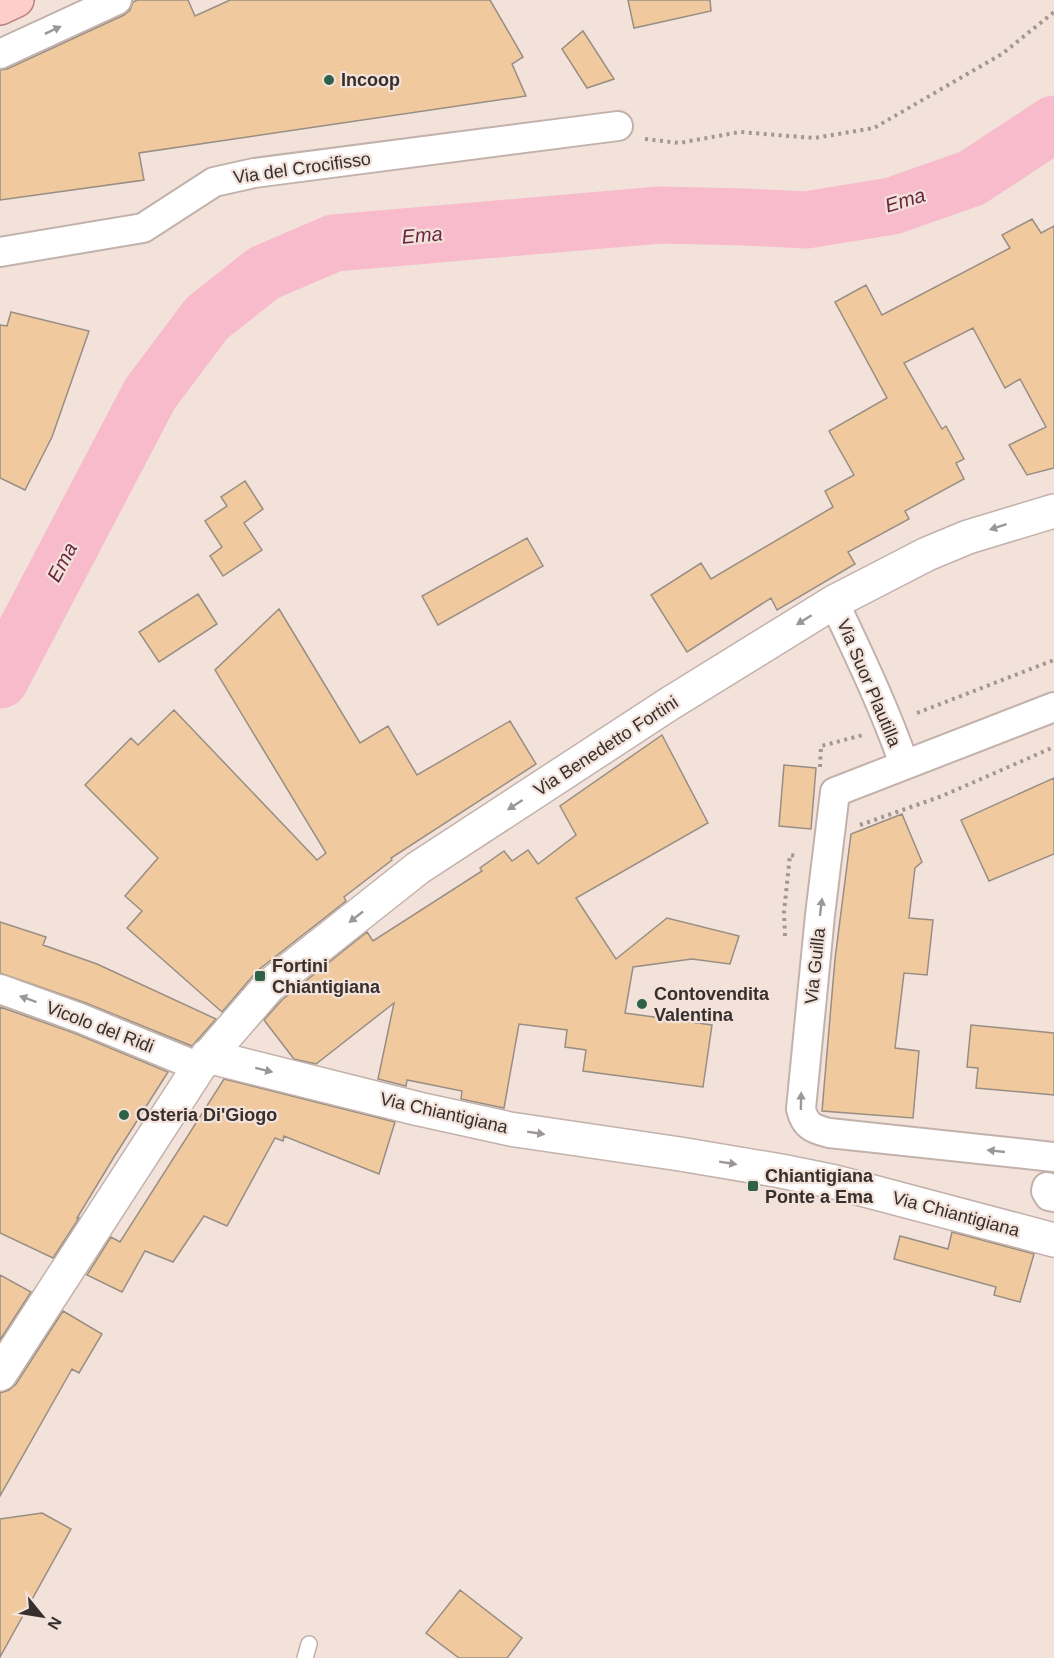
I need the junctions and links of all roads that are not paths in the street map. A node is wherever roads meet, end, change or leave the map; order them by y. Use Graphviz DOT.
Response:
graph roads {
  1 [pos="17,0"];
  2 [pos="117,0"];
  3 [pos="0,8"];
  4 [pos="0,54"];
  5 [pos="618,126"];
  6 [pos="0,252"];
  7 [pos="1054,511"];
  8 [pos="834,602"];
  9 [pos="1054,707"];
  10 [pos="904,765"];
  11 [pos="0,989"];
  12 [pos="203,1061"];
  13 [pos="1054,1157"];
  14 [pos="1054,1240"];
  15 [pos="0,1374"];
  1 -- 3 [label="main road"];
  4 -- 2 [label="street, one-way"];
  5 -- 6 [label="street, Via del Crocifisso"];
  7 -- 8 [label="street, Via Benedetto Fortini, one-way"];
  8 -- 10 [label="street, Via Suor Plautilla"];
  8 -- 12 [label="street, Via Benedetto Fortini, one-way"];
  9 -- 10 [label="street, Via Guilla"];
  13 -- 10 [label="street, Via Guilla, one-way"];
  12 -- 11 [label="street, Vicolo del Ridi, one-way"];
  12 -- 14 [label="street, Via Chiantigiana, one-way"];
  12 -- 15 [label="street"];
}
